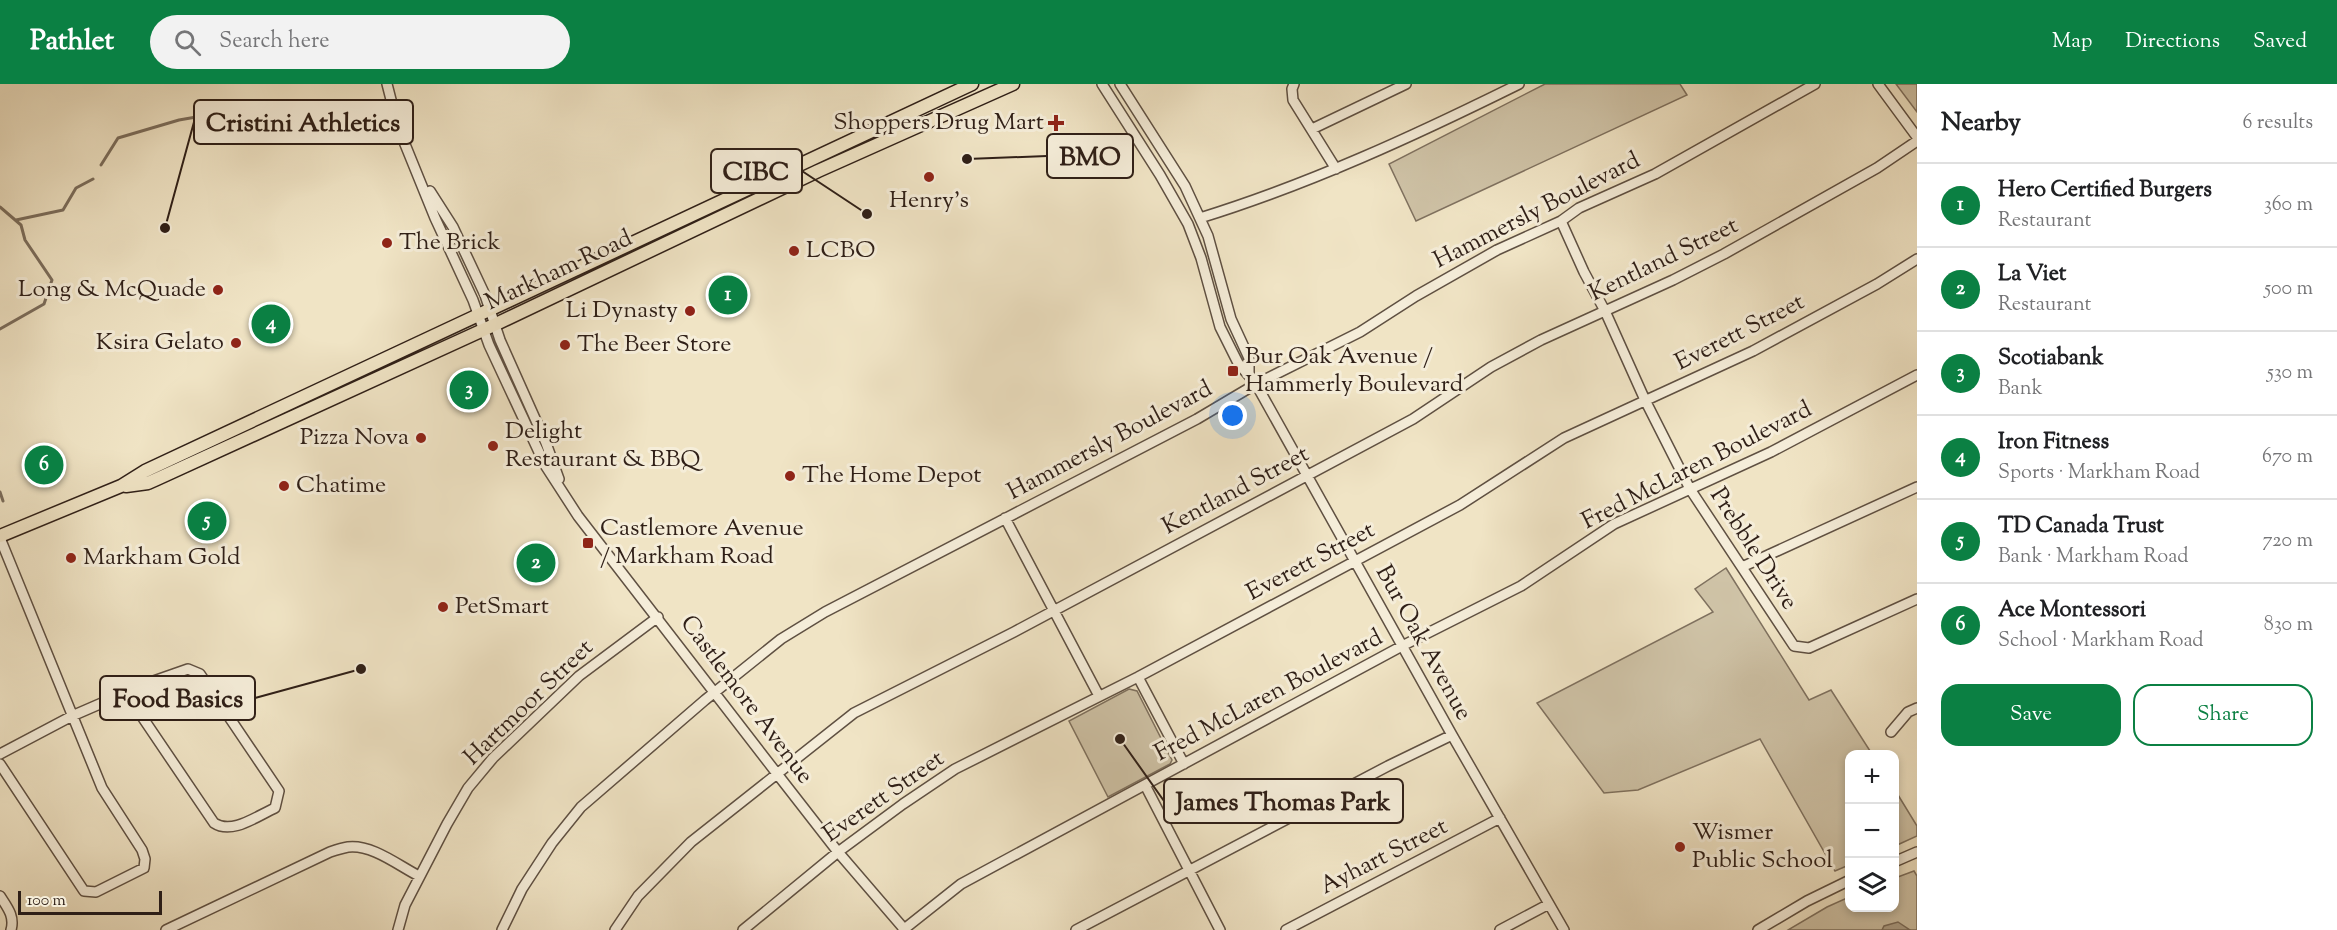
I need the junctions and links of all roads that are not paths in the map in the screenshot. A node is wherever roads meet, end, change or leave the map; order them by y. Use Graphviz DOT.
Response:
graph roads {
  1 [pos="387,84"];
  2 [pos="972,84"];
  3 [pos="1012,84"];
  4 [pos="1102,84"];
  5 [pos="1120,84"];
  6 [pos="1294,84"];
  7 [pos="1406,84"];
  8 [pos="1520,84"];
  9 [pos="1815,84"];
  10 [pos="1878,84"];
  11 [pos="1312,129"];
  12 [pos="1917,139"];
  13 [pos="1336,168"];
  14 [pos="1200,218"];
  15 [pos="1561,221"];
  16 [pos="1917,259"];
  17 [pos="1605,311"];
  18 [pos="484,313"];
  19 [pos="489,328"];
  20 [pos="1249,374"];
  21 [pos="1917,375"];
  22 [pos="1256,384"];
  23 [pos="1645,400"];
  24 [pos="1308,476"];
  25 [pos="121,486"];
  26 [pos="1917,487"];
  27 [pos="1690,489"];
  28 [pos="1005,518"];
  29 [pos="0,537"];
  30 [pos="1356,561"];
  31 [pos="1742,567"];
  32 [pos="1917,599"];
  33 [pos="1054,609"];
  34 [pos="658,617"];
  35 [pos="1402,646"];
  36 [pos="1138,677"];
  37 [pos="715,692"];
  38 [pos="126,693"];
  39 [pos="1099,696"];
  40 [pos="1917,708"];
  41 [pos="72,716"];
  42 [pos="1891,732"];
  43 [pos="1452,735"];
  44 [pos="0,754"];
  45 [pos="0,764"];
  46 [pos="1184,764"];
  47 [pos="778,775"];
  48 [pos="1145,785"];
  49 [pos="1500,818"];
  50 [pos="838,852"];
  51 [pos="1915,857"];
  52 [pos="1899,861"];
  53 [pos="1190,871"];
  54 [pos="419,876"];
  55 [pos="1845,882"];
  56 [pos="0,896"];
  57 [pos="1549,904"];
  58 [pos="11,930"];
  59 [pos="166,930"];
  60 [pos="398,930"];
  61 [pos="502,930"];
  62 [pos="615,930"];
  63 [pos="743,930"];
  64 [pos="904,930"];
  65 [pos="1076,930"];
  66 [pos="1220,930"];
  67 [pos="1286,930"];
  68 [pos="1500,930"];
  69 [pos="1564,930"];
  70 [pos="1758,930"];
  1 -- 18 [label="street, Castlemore Avenue"];
  2 -- 18 [label="main road, Markham Road"];
  3 -- 19 [label="main road, Markham Road"];
  4 -- 20 [label="street, Bur Oak Avenue"];
  5 -- 14 [label="street, Bur Oak Avenue"];
  6 -- 11 [label="street"];
  7 -- 11 [label="street"];
  8 -- 13 [label="street"];
  9 -- 15 [label="street, Hammersly Boulevard"];
  10 -- 12 [label="street"];
  11 -- 13 [label="street"];
  12 -- 17 [label="street, Kentland Street"];
  13 -- 14 [label="street"];
  14 -- 20 [label="street, Bur Oak Avenue"];
  15 -- 17 [label="street, Prebble Drive"];
  15 -- 22 [label="street, Hammersly Boulevard"];
  16 -- 23 [label="street, Everett Street"];
  17 -- 23 [label="street, Prebble Drive"];
  17 -- 24 [label="street, Kentland Street"];
  18 -- 19 [label="street, Castlemore Avenue"];
  18 -- 25 [label="main road, Markham Road"];
  19 -- 25 [label="main road, Markham Road"];
  19 -- 34 [label="street, Castlemore Avenue"];
  20 -- 22 [label="street, Bur Oak Avenue"];
  21 -- 27 [label="street, Fred McLaren Boulevard"];
  22 -- 24 [label="street, Bur Oak Avenue"];
  22 -- 28 [label="street, Hammersly Boulevard"];
  23 -- 27 [label="street, Prebble Drive"];
  23 -- 30 [label="street, Everett Street"];
  24 -- 30 [label="street, Bur Oak Avenue"];
  24 -- 33 [label="street, Kentland Street"];
  25 -- 29 [label="main road, Markham Road"];
  26 -- 31 [label="street"];
  27 -- 31 [label="street, Prebble Drive"];
  27 -- 35 [label="street, Fred McLaren Boulevard"];
  28 -- 33 [label="street"];
  28 -- 37 [label="street, Hammersly Boulevard"];
  29 -- 41 [label="street"];
  30 -- 35 [label="street, Bur Oak Avenue"];
  30 -- 36 [label="street, Everett Street"];
  31 -- 32 [label="street, Prebble Drive"];
  33 -- 39 [label="street"];
  33 -- 47 [label="street, Kentland Street"];
  34 -- 37 [label="street, Castlemore Avenue"];
  34 -- 54 [label="street, Hartmoor Street"];
  35 -- 43 [label="street, Bur Oak Avenue"];
  35 -- 46 [label="street, Fred McLaren Boulevard"];
  36 -- 39 [label="street, Everett Street"];
  36 -- 46 [label="street"];
  37 -- 47 [label="street, Castlemore Avenue"];
  37 -- 61 [label="street, Hammersly Boulevard"];
  38 -- 38 [label="street"];
  38 -- 41 [label="street"];
  39 -- 50 [label="street, Everett Street"];
  40 -- 42 [label="street"];
  41 -- 44 [label="street"];
  41 -- 45 [label="street"];
  43 -- 49 [label="street, Bur Oak Avenue"];
  43 -- 53 [label="street"];
  46 -- 48 [label="street, Fred McLaren Boulevard"];
  47 -- 50 [label="street, Castlemore Avenue"];
  47 -- 62 [label="street, Kentland Street"];
  48 -- 53 [label="street"];
  48 -- 64 [label="street, Fred McLaren Boulevard"];
  49 -- 57 [label="street, Bur Oak Avenue"];
  49 -- 67 [label="street, Ayhart Street"];
  50 -- 63 [label="street, Everett Street"];
  50 -- 64 [label="street, Castlemore Avenue"];
  51 -- 52 [label="street"];
  53 -- 65 [label="street"];
  53 -- 66 [label="street"];
  54 -- 59 [label="street"];
  54 -- 60 [label="street, Hartmoor Street"];
  55 -- 70 [label="street"];
  56 -- 58 [label="street"];
  57 -- 68 [label="street"];
  57 -- 69 [label="street, Bur Oak Avenue"];
}
